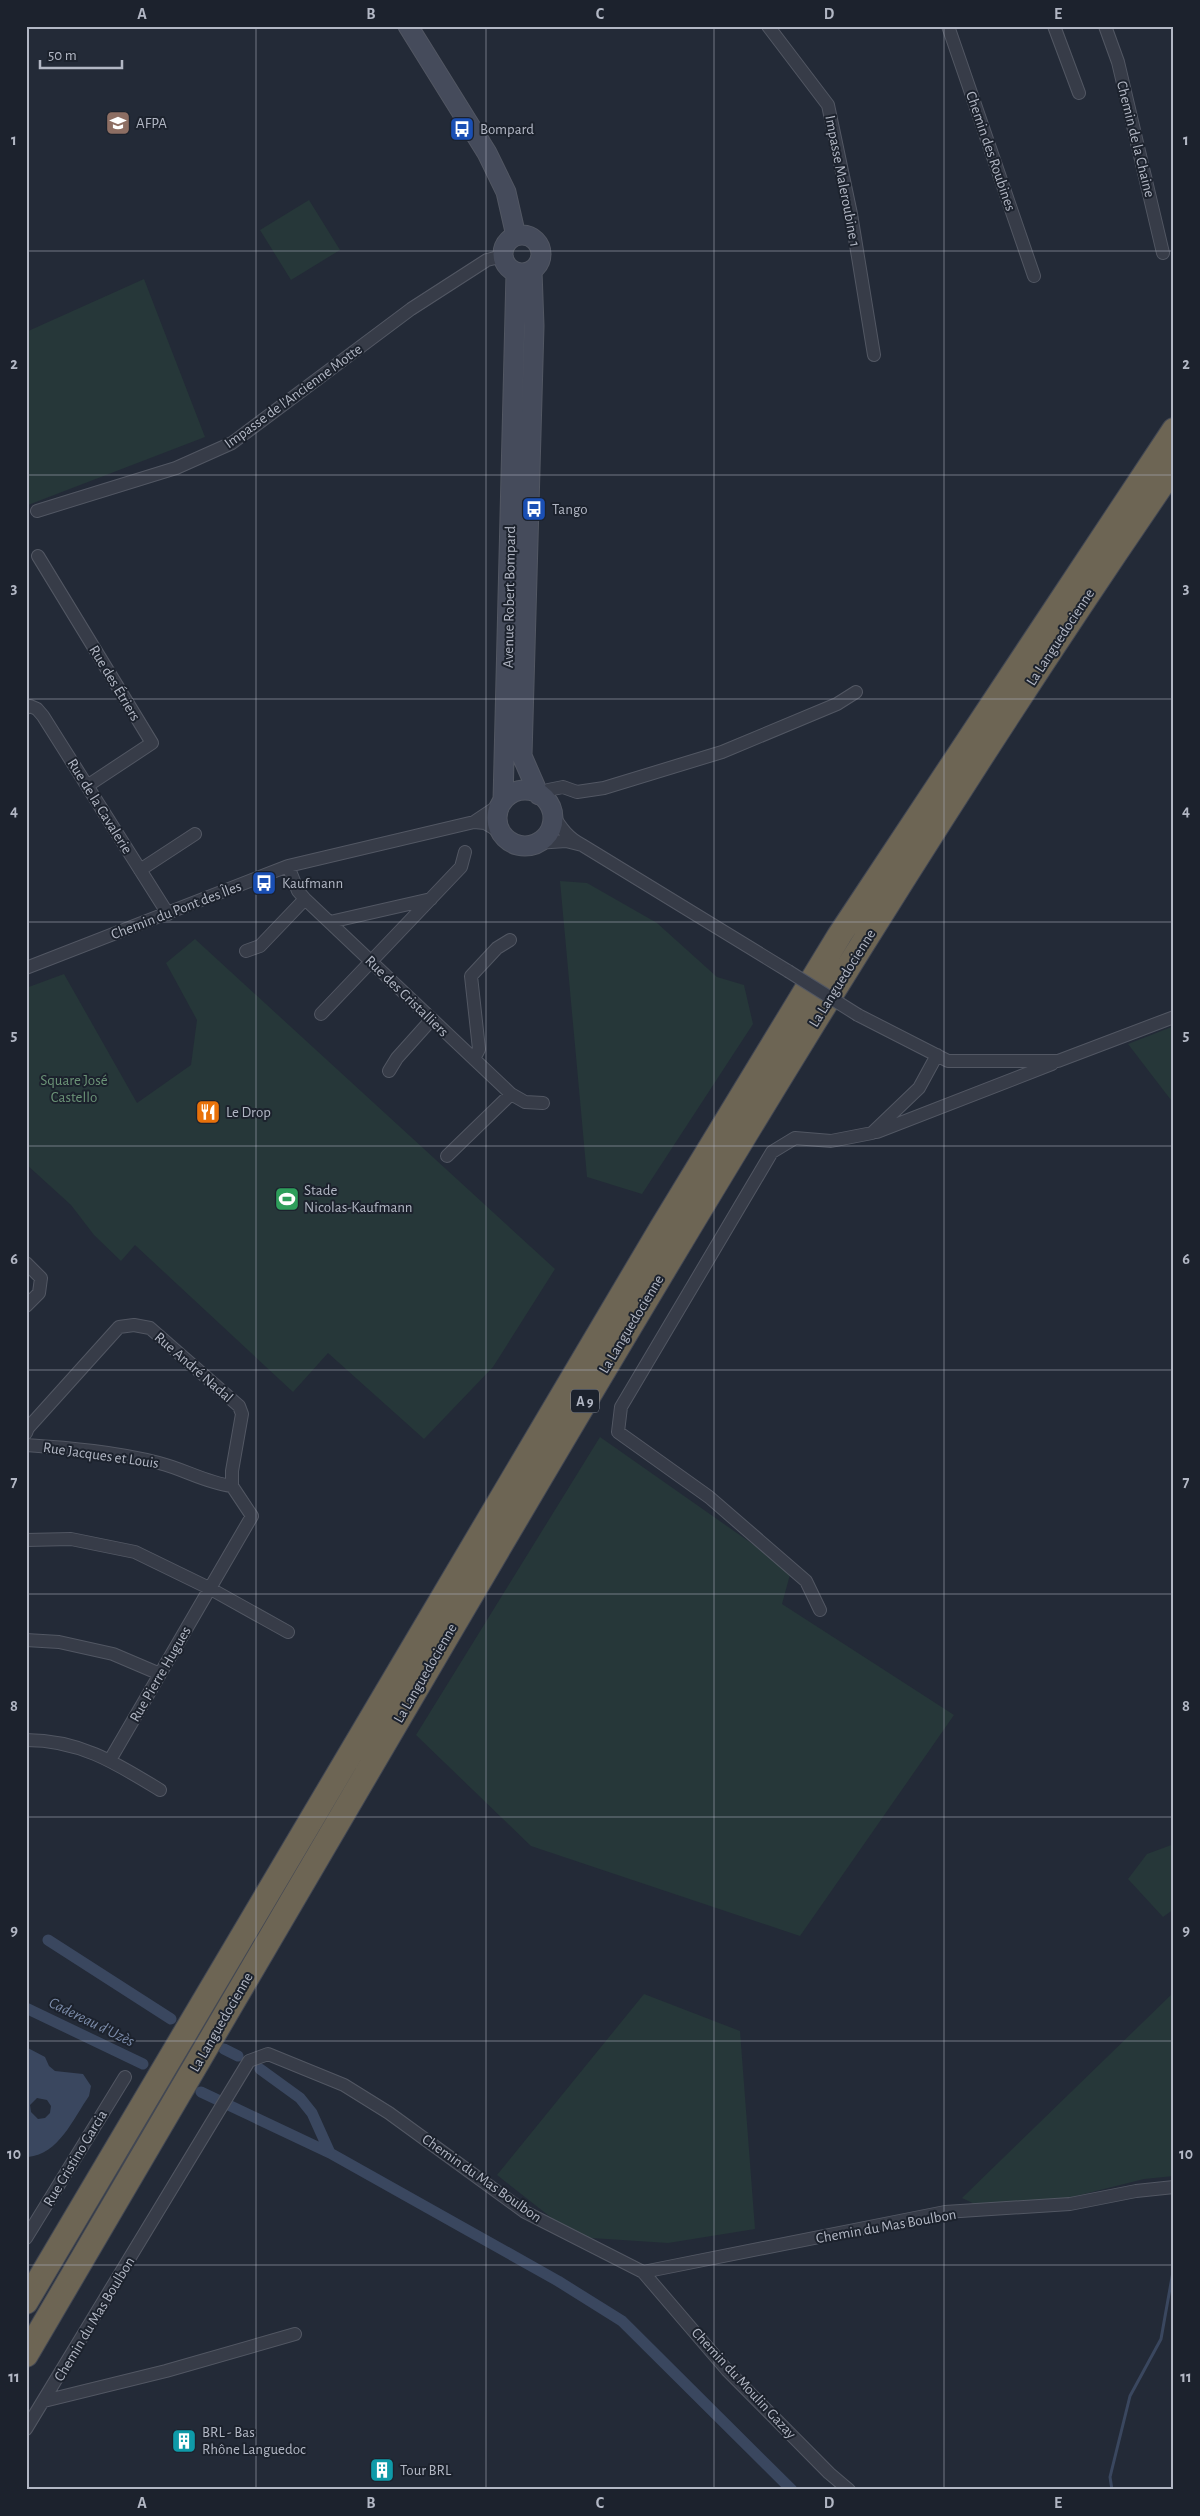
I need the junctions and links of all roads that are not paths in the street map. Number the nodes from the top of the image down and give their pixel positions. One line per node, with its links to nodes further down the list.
1 (408, 26): 7 (street)
2 (768, 26): 12 (street, Impasse Maleroubine 1)
3 (948, 26): 11 (street, Chemin des Roubines)
4 (1054, 26): 6 (street)
5 (1105, 26): 8 (street, Chemin de la Chaine)
6 (1079, 92)
7 (516, 236): 9 (street); 10 (street, Avenue Robert Bompard)
8 (1163, 253)
9 (503, 256): 10 (street); 15 (street, Impasse de l'Ancienne Motte)
10 (524, 272): 20 (street, Avenue Robert Bompard); 21 (street, Avenue Robert Bompard)
11 (1034, 276)
12 (874, 355)
13 (1174, 430): 68 (highway, La Languedocienne / A 9)
14 (1174, 466): 70 (highway, La Languedocienne / A 9)
15 (37, 511)
16 (38, 556): 19 (street, Rue des Étriers)
17 (856, 692): 20 (street)
18 (26, 708): 19 (street, Rue de la Cavalerie)
19 (87, 786): 30 (street, Rue de la Cavalerie)
20 (542, 796): 21 (street); 22 (street)
21 (502, 802): 23 (street, Chemin du Pont des Îles); 24 (street)
22 (553, 815): 26 (street); 27 (street)
23 (474, 822): 24 (street); 29 (street, Chemin du Pont des Îles)
24 (502, 833): 26 (street)
25 (195, 834): 30 (street)
26 (536, 843): 27 (street)
27 (582, 845): 42 (street, bridge)
28 (465, 852): 32 (street)
29 (288, 866): 31 (street, Rue des Cristalliers); 33 (street, Chemin du Pont des Îles)
30 (140, 870): 33 (street, Rue de la Cavalerie)
31 (305, 899): 34 (street, Rue des Cristalliers); 36 (street)
32 (431, 899): 34 (street); 37 (street)
33 (168, 914): 38 (street, Chemin du Pont des Îles)
34 (330, 922): 37 (street, Rue des Cristalliers)
35 (510, 940): 43 (street)
36 (246, 951)
37 (372, 962): 39 (street); 41 (street, Rue des Cristalliers)
38 (26, 968)
39 (321, 1014)
40 (1174, 1018): 44 (street)
41 (431, 1020): 43 (street, Rue des Cristalliers); 45 (street)
42 (937, 1055): 44 (street); 48 (street)
43 (474, 1059): 46 (street, Rue des Cristalliers)
44 (1058, 1061): 48 (street)
45 (389, 1072)
46 (511, 1094): 47 (street, Rue des Cristalliers); 49 (street)
47 (543, 1103)
48 (872, 1133): 57 (street)
49 (447, 1156)
50 (26, 1263): 51 (street)
51 (26, 1306)
52 (26, 1433): 54 (street, Rue André Nadal)
53 (26, 1445): 54 (street, Rue Jacques et Louis)
54 (232, 1486): 56 (street)
55 (26, 1540): 56 (street)
56 (209, 1588): 58 (street); 60 (street, Rue Pierre Hugues)
57 (820, 1610)
58 (288, 1632)
59 (26, 1640): 60 (street)
60 (160, 1674): 62 (street, Rue Pierre Hugues)
61 (26, 1740): 62 (street)
62 (110, 1760): 63 (street)
63 (160, 1790)
64 (125, 2077): 66 (street, Rue Cristino Garcia)
65 (1174, 2187): 67 (street, Chemin du Mas Boulbon)
66 (26, 2238)
67 (643, 2272): 71 (street, Chemin du Mas Boulbon); 73 (street, Chemin du Moulin Gazay)
68 (26, 2302)
69 (295, 2334): 71 (street, Chemin du Mas Boulbon)
70 (26, 2355)
71 (44, 2401): 72 (street, Chemin du Mas Boulbon)
72 (26, 2429)
73 (849, 2490)

